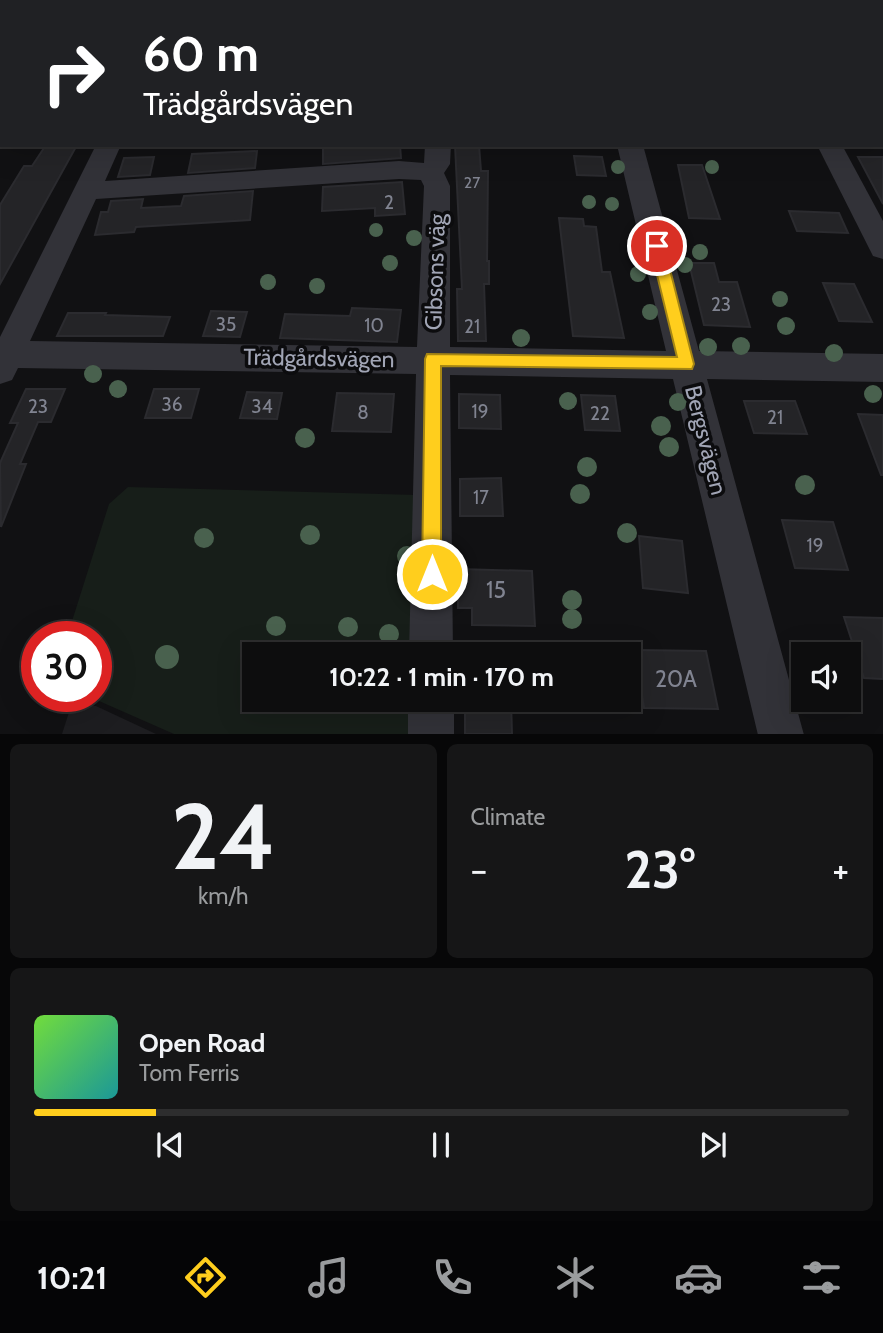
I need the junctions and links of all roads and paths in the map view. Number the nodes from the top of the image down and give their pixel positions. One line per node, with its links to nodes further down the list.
1 (108, 147): 5 (street)
2 (631, 147): 10 (street, Bergsvägen)
3 (830, 147): 6 (street)
4 (434, 159): 5 (street); 8 (street, Gibsons väg)
5 (85, 191): 9 (street)
6 (872, 204): 7 (street)
7 (883, 248)
8 (433, 359): 9 (street, Trädgårdsvägen); 10 (street, Trädgårdsvägen); 12 (street, Gibsons väg)
9 (4, 362)
10 (687, 364): 11 (street, Trädgårdsvägen); 15 (street, Bergsvägen)
11 (883, 368)
12 (431, 642)
13 (431, 712): 14 (street)
14 (431, 734)
15 (781, 734)

